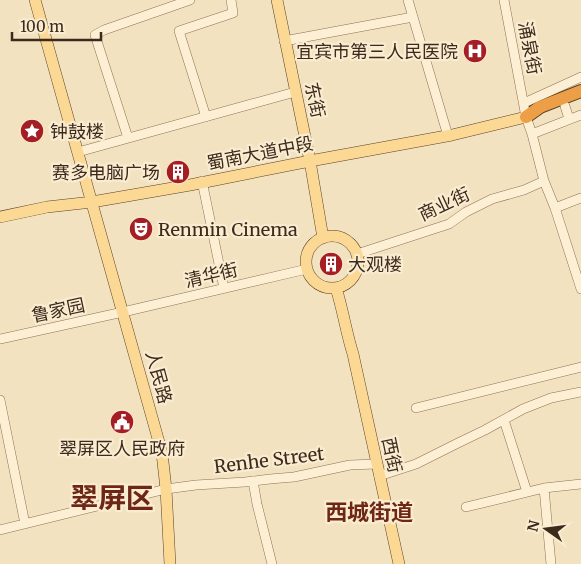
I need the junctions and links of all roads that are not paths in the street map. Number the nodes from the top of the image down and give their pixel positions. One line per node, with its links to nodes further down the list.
1 (35, 0): 21 (main road, 人民路)
2 (190, 0): 20 (street)
3 (231, 0): 15 (street)
4 (277, 0): 8 (main road, 东街)
5 (408, 0): 7 (street)
6 (504, 0): 12 (street, 涌泉街)
7 (414, 17): 8 (street); 19 (street)
8 (284, 41): 10 (main road, 东街)
9 (581, 77): 12 (street)
10 (295, 92): 15 (street); 22 (main road, 东街)
11 (581, 94): 13 (highway); 16 (highway)
12 (524, 102): 16 (street, 涌泉街)
13 (565, 106): 16 (highway); 17 (street)
14 (581, 115): 17 (street)
15 (206, 117): 20 (street)
16 (526, 117): 18 (street, 涌泉街); 19 (main road, 蜀南大道中段)
17 (569, 119): 18 (street)
18 (532, 134): 24 (street, 涌泉街)
19 (448, 136): 22 (main road, 蜀南大道中段)
20 (128, 138): 21 (street)
21 (78, 152): 26 (main road, 人民路)
22 (310, 161): 23 (main road, 蜀南大道中段); 29 (main road, 东街)
23 (202, 181): 26 (main road, 蜀南大道中段); 33 (street)
24 (544, 181): 27 (street, 涌泉街); 30 (street, 商业街)
25 (581, 198): 27 (street)
26 (92, 202): 28 (main road, 蜀南大道中段); 35 (main road, 人民路)
27 (555, 208): 34 (street, 涌泉街)
28 (0, 217)
29 (323, 238): 30 (main road); 31 (main road)
30 (357, 254): 32 (main road)
31 (307, 269): 32 (main road); 33 (street, 清华街)
32 (340, 287): 42 (main road, 西街)
33 (224, 288): 35 (street, 清华街)
34 (581, 289)
35 (123, 312): 36 (street, 鲁家园); 47 (main road, 人民路)
36 (0, 339)
37 (581, 368): 40 (street)
38 (581, 392): 41 (street)
39 (0, 400): 50 (street)
40 (416, 408)
41 (504, 420): 43 (street); 48 (street)
42 (376, 464): 43 (main road, 西街); 44 (street, Renhe Street)
43 (379, 476): 54 (main road, 西街)
44 (253, 481): 47 (street, Renhe Street); 53 (street)
45 (581, 484): 46 (street)
46 (544, 488): 48 (street); 55 (street)
47 (166, 489): 50 (street, Renhe Street); 52 (main road, 人民路)
48 (527, 492): 49 (street)
49 (466, 507)
50 (25, 524): 51 (street, Renhe Street)
51 (0, 530)
52 (170, 564)
53 (272, 564)
54 (399, 564)
55 (551, 564)

